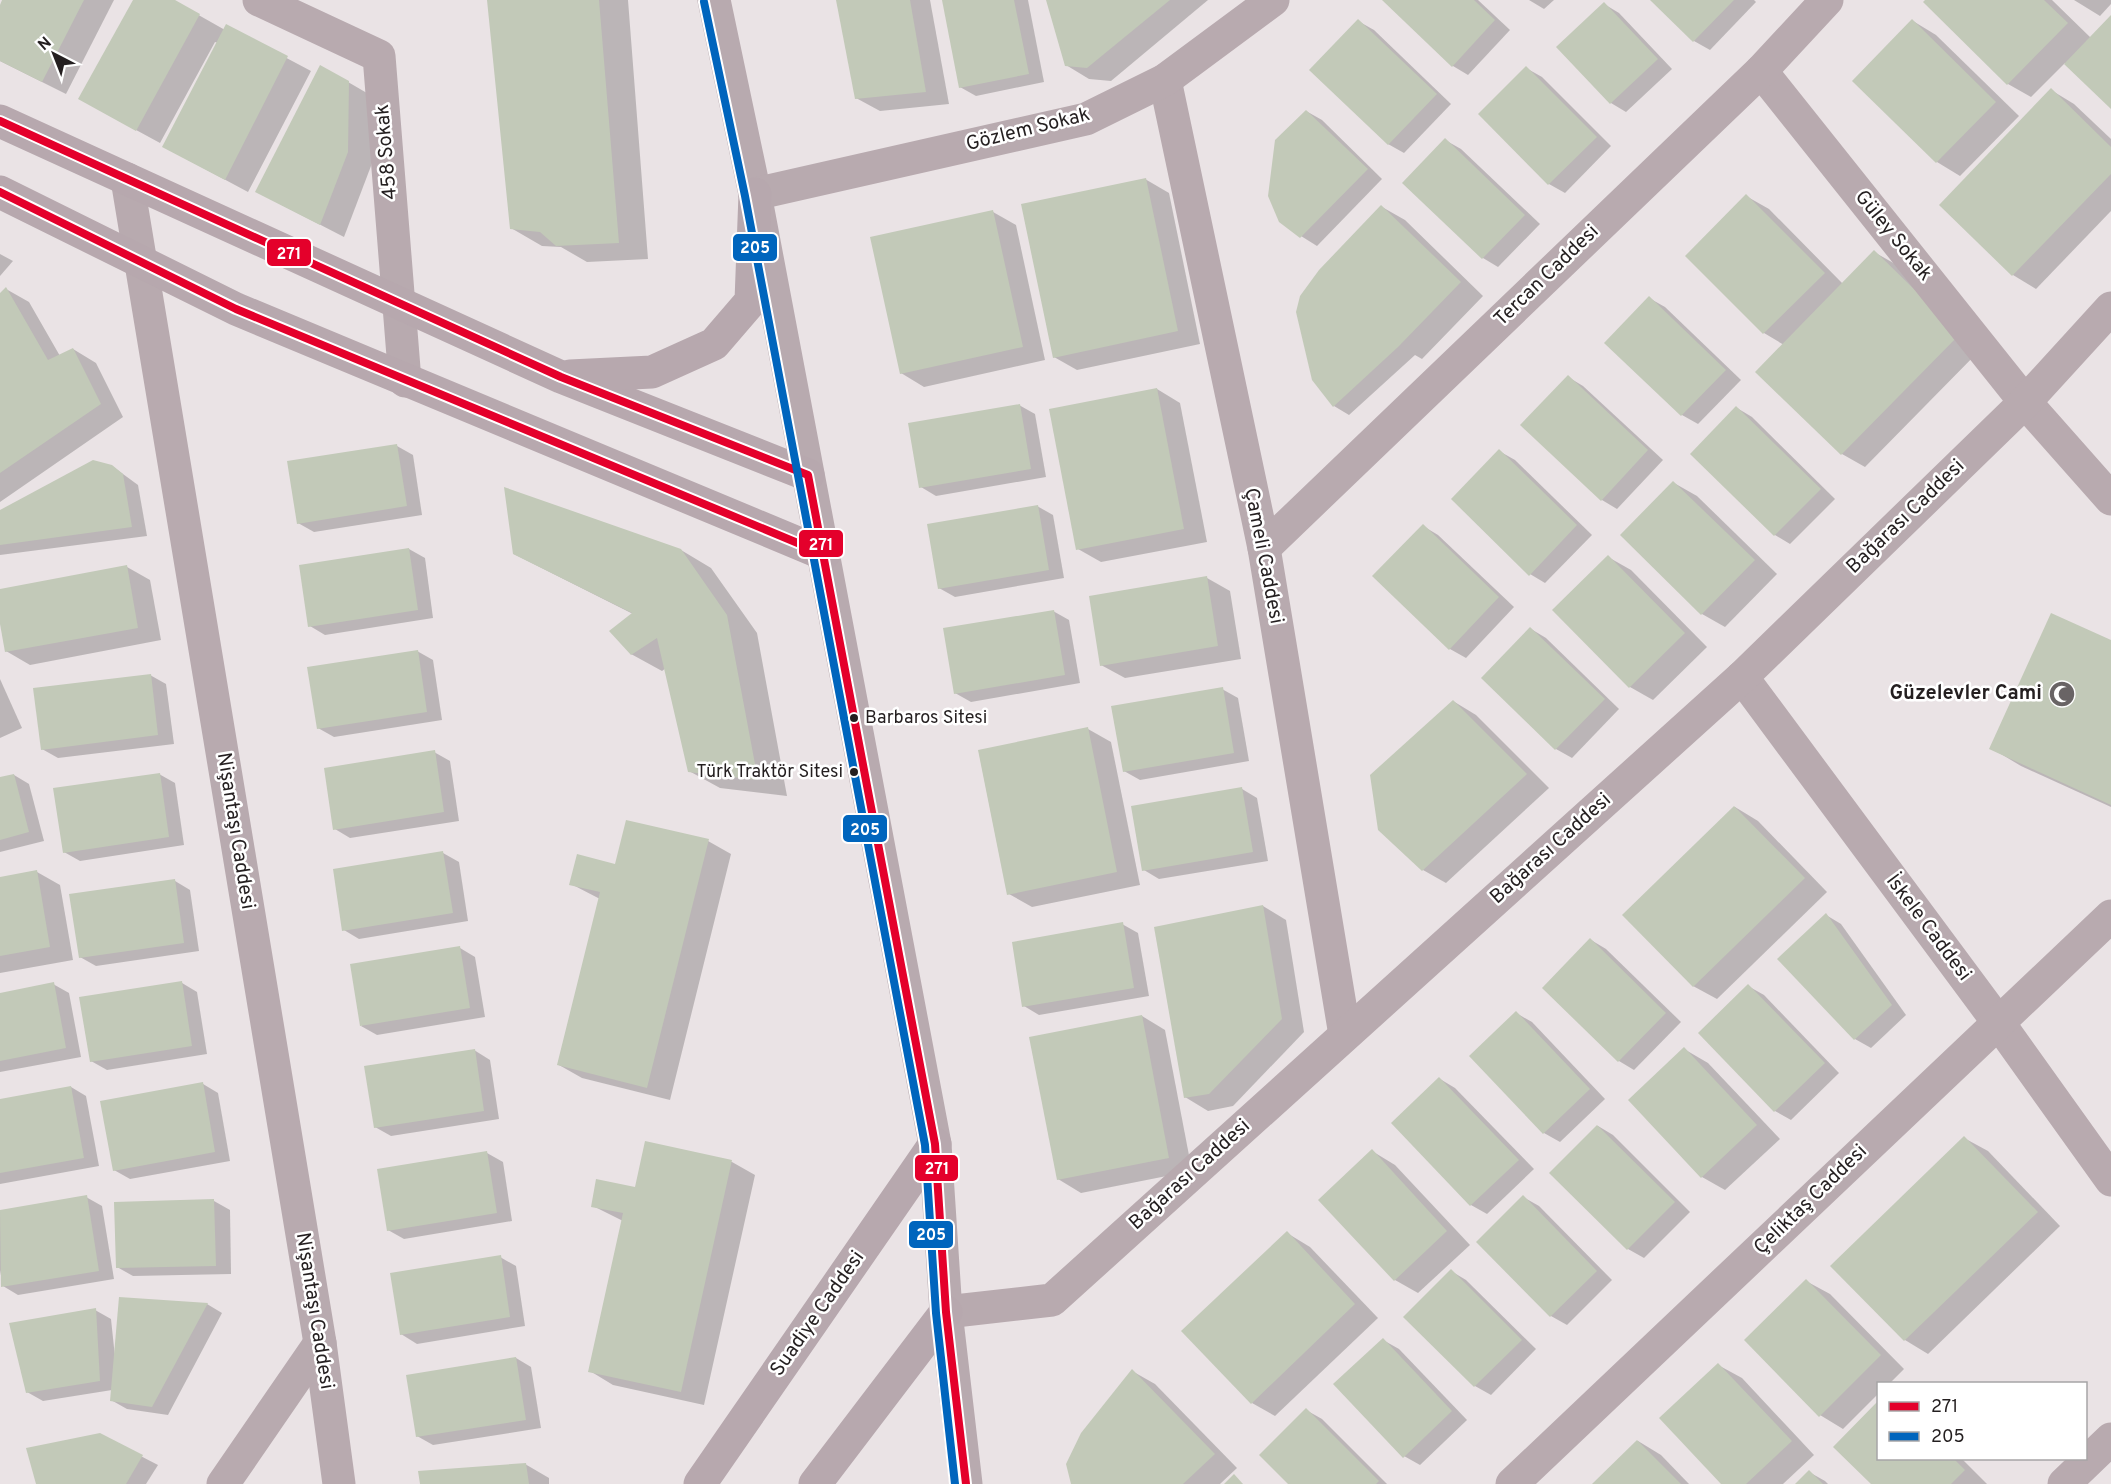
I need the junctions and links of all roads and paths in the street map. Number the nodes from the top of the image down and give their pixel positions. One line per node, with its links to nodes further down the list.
1 (259, 0): 12 (street, 458 Sokak)
2 (714, 0): 10 (street)
3 (1273, 0): 6 (street, Gözlem Sokak)
4 (1827, 0): 5 (street, Tercan Caddesi)
5 (1761, 71): 16 (street, Güley Sokak); 19 (street, Tercan Caddesi)
6 (1165, 80): 10 (street, Gözlem Sokak); 19 (street, Çameli Caddesi)
7 (0, 121): 8 (main road)
8 (127, 179): 11 (street, Nişantaşı Caddesi); 12 (main road)
9 (0, 192): 11 (main road)
10 (755, 194): 14 (main road); 17 (street)
11 (141, 262): 15 (main road); 28 (street, Nişantaşı Caddesi)
12 (400, 303): 14 (main road); 15 (street, 458 Sokak)
13 (2111, 308): 16 (street, Bağarası Caddesi)
14 (561, 377): 17 (main road)
15 (405, 381): 20 (main road)
16 (2025, 402): 18 (street, Güley Sokak); 21 (street, Bağarası Caddesi)
17 (808, 475): 20 (street)
18 (2111, 499)
19 (1264, 548): 24 (street, Çameli Caddesi)
20 (824, 554): 25 (street)
21 (1742, 677): 23 (street, İskele Caddesi); 24 (street, Bağarası Caddesi)
22 (2111, 916): 23 (street, Çeliktaş Caddesi)
23 (1998, 1022): 26 (street, İskele Caddesi); 35 (street, Çeliktaş Caddesi)
24 (1345, 1035): 27 (street, Bağarası Caddesi)
25 (935, 1144): 27 (street); 32 (main road, Suadiye Caddesi)
26 (2111, 1180)
27 (946, 1312): 33 (main road); 34 (street)
28 (320, 1343): 30 (street); 31 (street, Nişantaşı Caddesi)
29 (2111, 1439): 36 (street)
30 (224, 1484)
31 (339, 1484)
32 (700, 1484)
33 (815, 1484)
34 (966, 1484)
35 (1512, 1484)
36 (2064, 1484)

